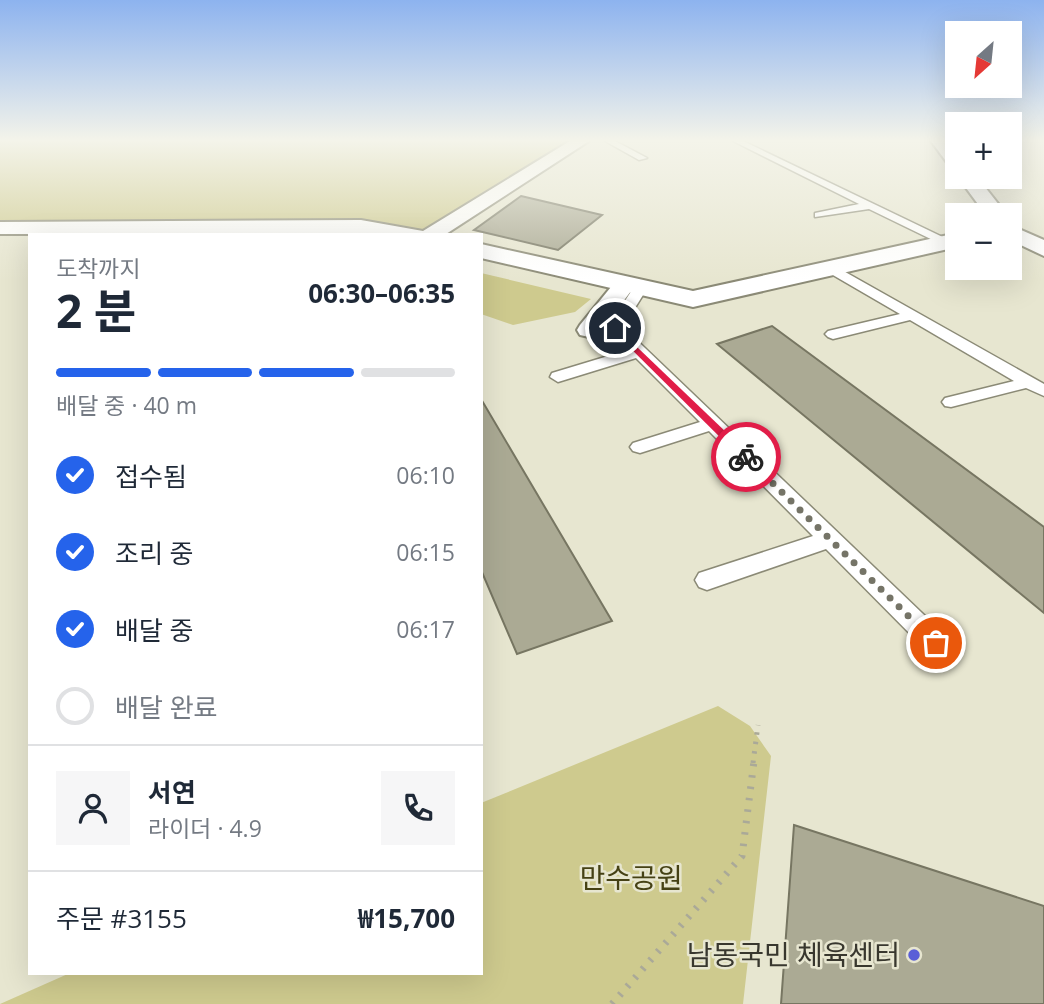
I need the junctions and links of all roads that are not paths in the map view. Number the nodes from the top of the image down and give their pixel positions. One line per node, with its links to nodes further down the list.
1 (506, 188): 10 (street)
2 (834, 188): 5 (lane)
3 (976, 189): 4 (street)
4 (988, 203)
5 (870, 205): 6 (lane); 11 (lane)
6 (819, 215)
7 (0, 228): 8 (street)
8 (249, 230): 9 (street)
9 (408, 233)
10 (434, 233)
11 (945, 238)
12 (1022, 239): 14 (street)
13 (945, 243): 16 (street)
14 (1044, 249)
15 (483, 251): 17 (street)
16 (831, 268): 17 (street); 18 (lane)
17 (632, 287): 19 (street); 21 (lane)
18 (913, 315): 20 (lane); 23 (lane)
19 (589, 330)
20 (833, 334)
21 (639, 352): 22 (lane); 26 (lane)
22 (558, 377)
23 (1028, 382): 24 (lane); 25 (lane)
24 (1044, 391)
25 (951, 402)
26 (713, 424): 27 (lane); 28 (lane)
27 (640, 447)
28 (830, 539): 29 (lane); 30 (lane)
29 (707, 580)
30 (936, 643)

